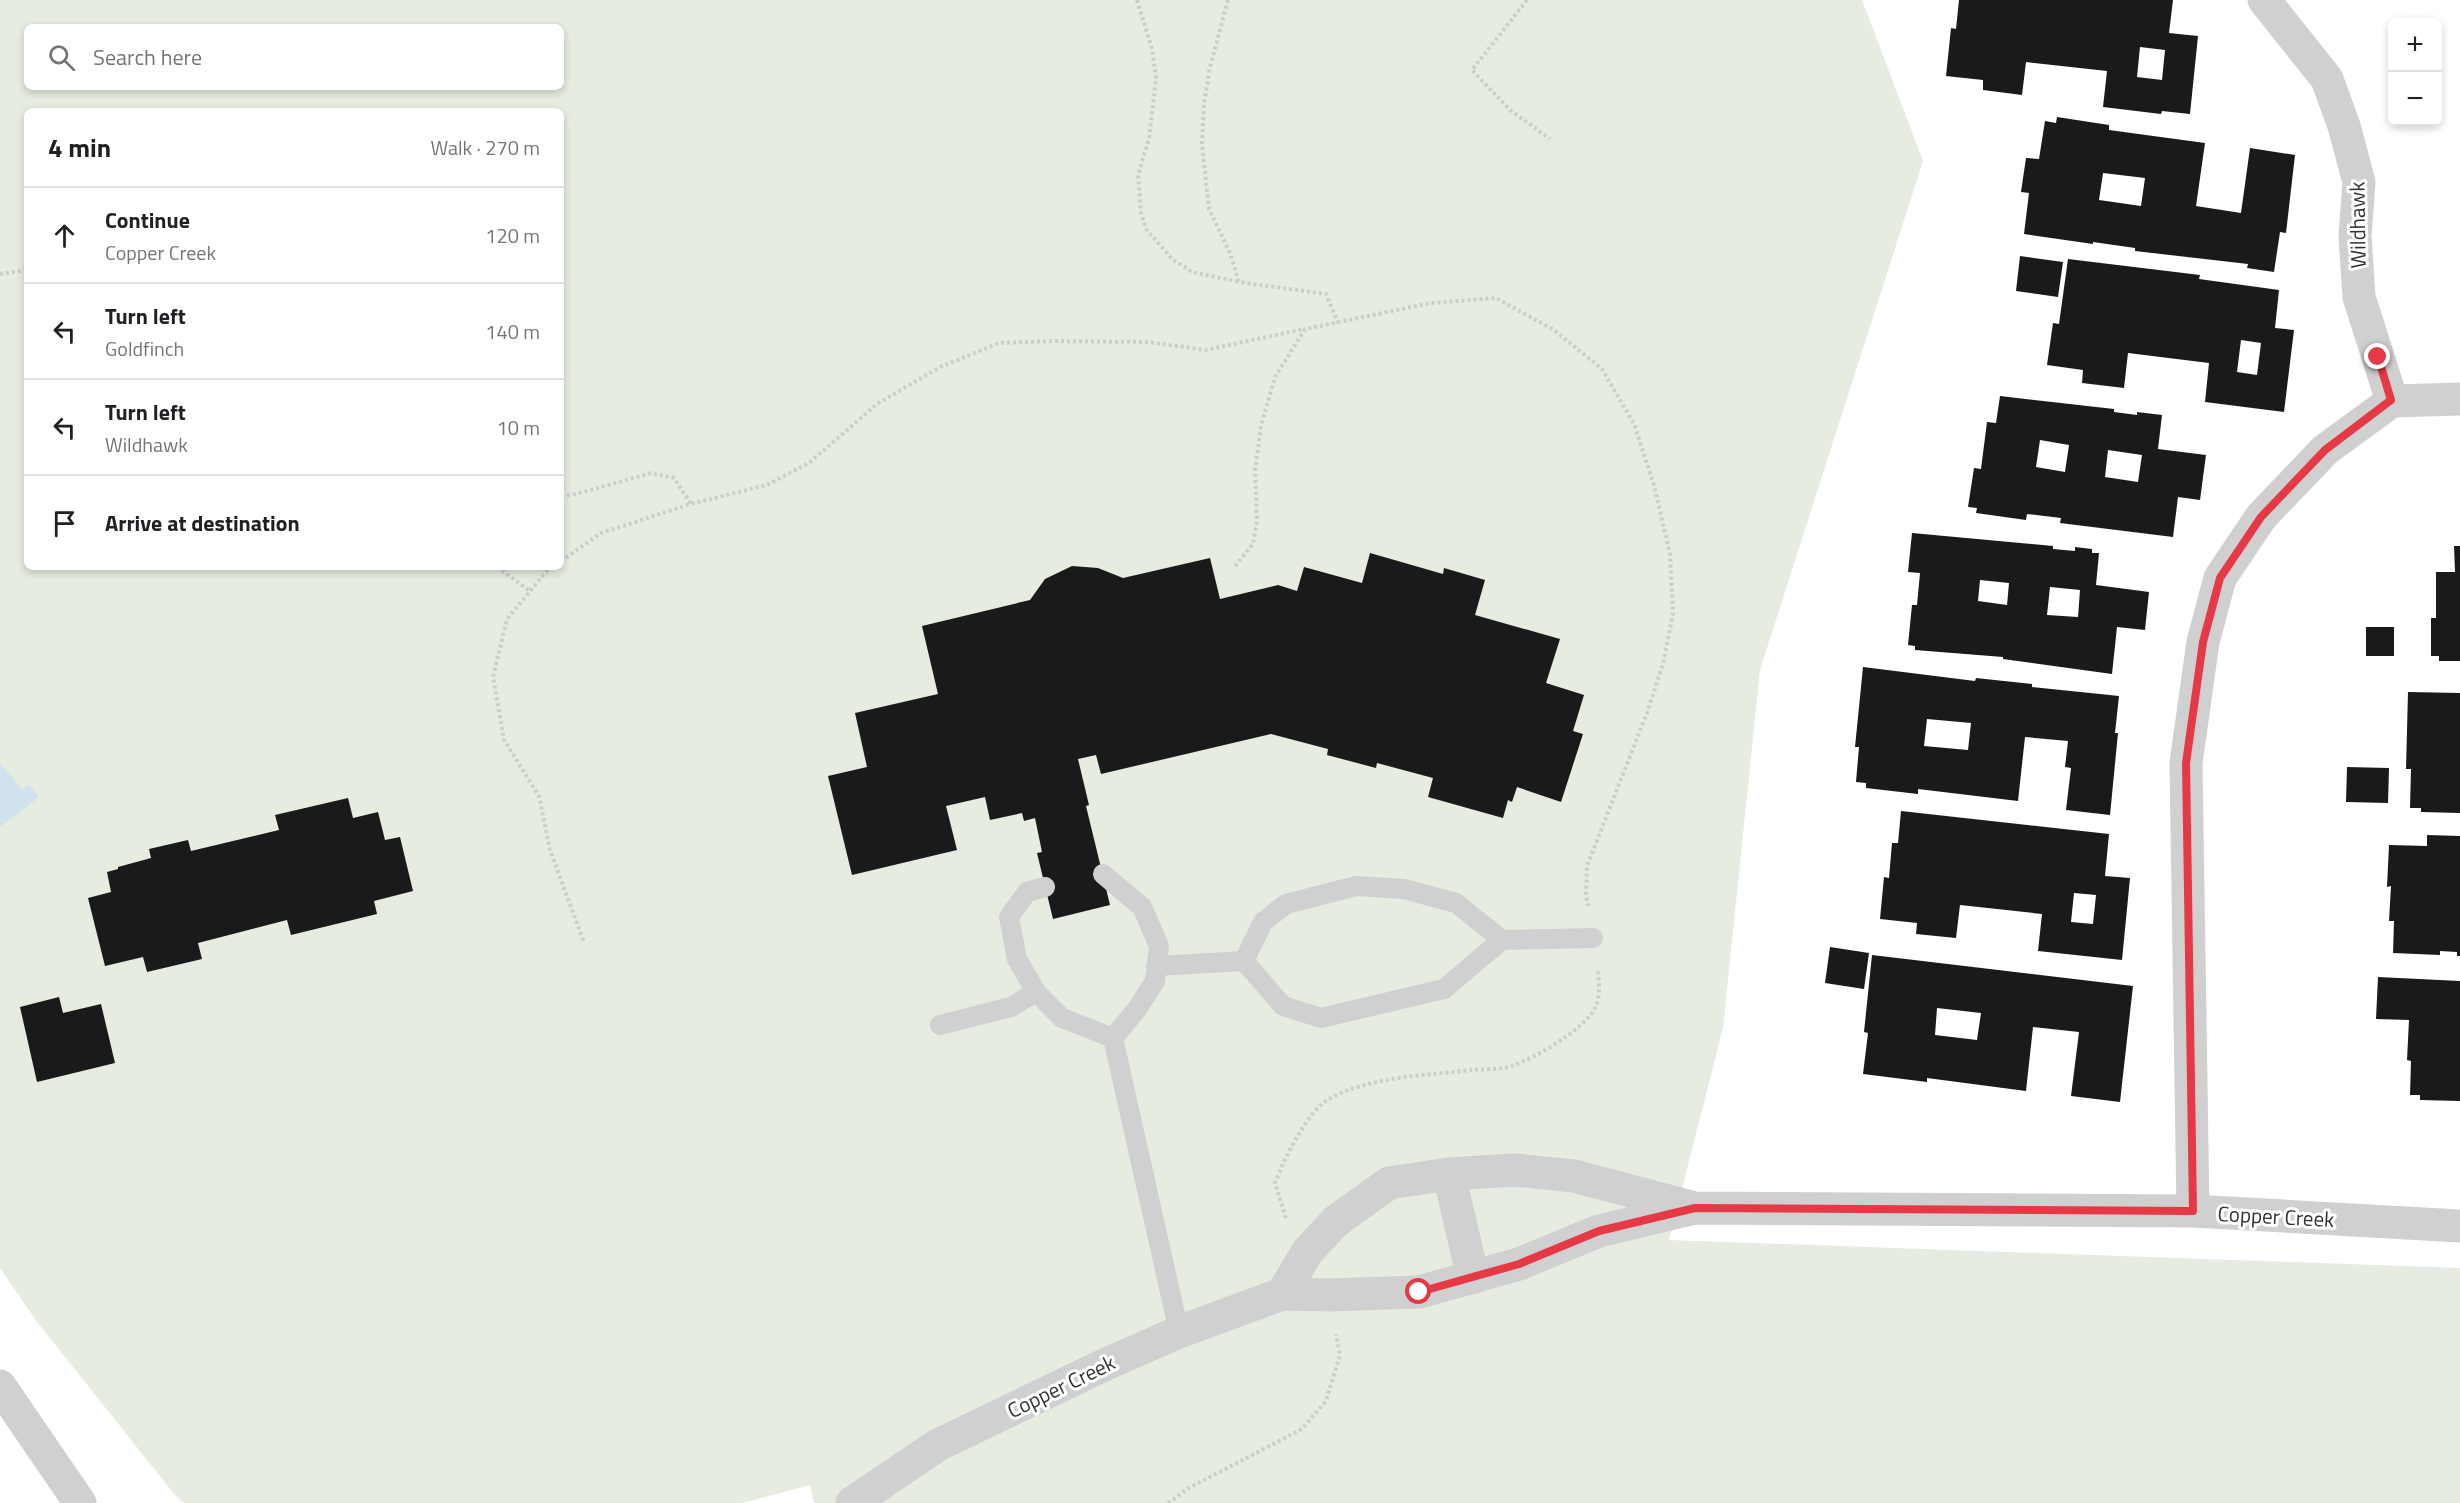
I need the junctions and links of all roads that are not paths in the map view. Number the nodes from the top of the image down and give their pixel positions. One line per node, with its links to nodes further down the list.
1 (2264, 0): 3 (street, Wildhawk)
2 (2460, 399): 3 (street)
3 (2391, 400): 15 (street)
4 (1103, 874): 9 (lane)
5 (1045, 887): 10 (lane)
6 (1593, 938): 7 (lane)
7 (1502, 940): 8 (lane); 8 (lane)
8 (1244, 961): 9 (lane)
9 (1156, 966): 12 (lane)
10 (1036, 992): 11 (lane); 12 (lane)
11 (940, 1025)
12 (1113, 1038): 19 (lane)
13 (1449, 1174): 14 (street, Copper Creek); 17 (street); 18 (street, Copper Creek)
14 (1695, 1208): 15 (street, Copper Creek); 17 (street, Copper Creek)
15 (2193, 1211): 16 (street, Copper Creek)
16 (2460, 1226)
17 (1473, 1278): 18 (street, Copper Creek)
18 (1282, 1294): 19 (street, Copper Creek)
19 (1179, 1332): 22 (street, Copper Creek)
20 (0, 1386): 21 (street)
21 (80, 1503)
22 (852, 1503)

